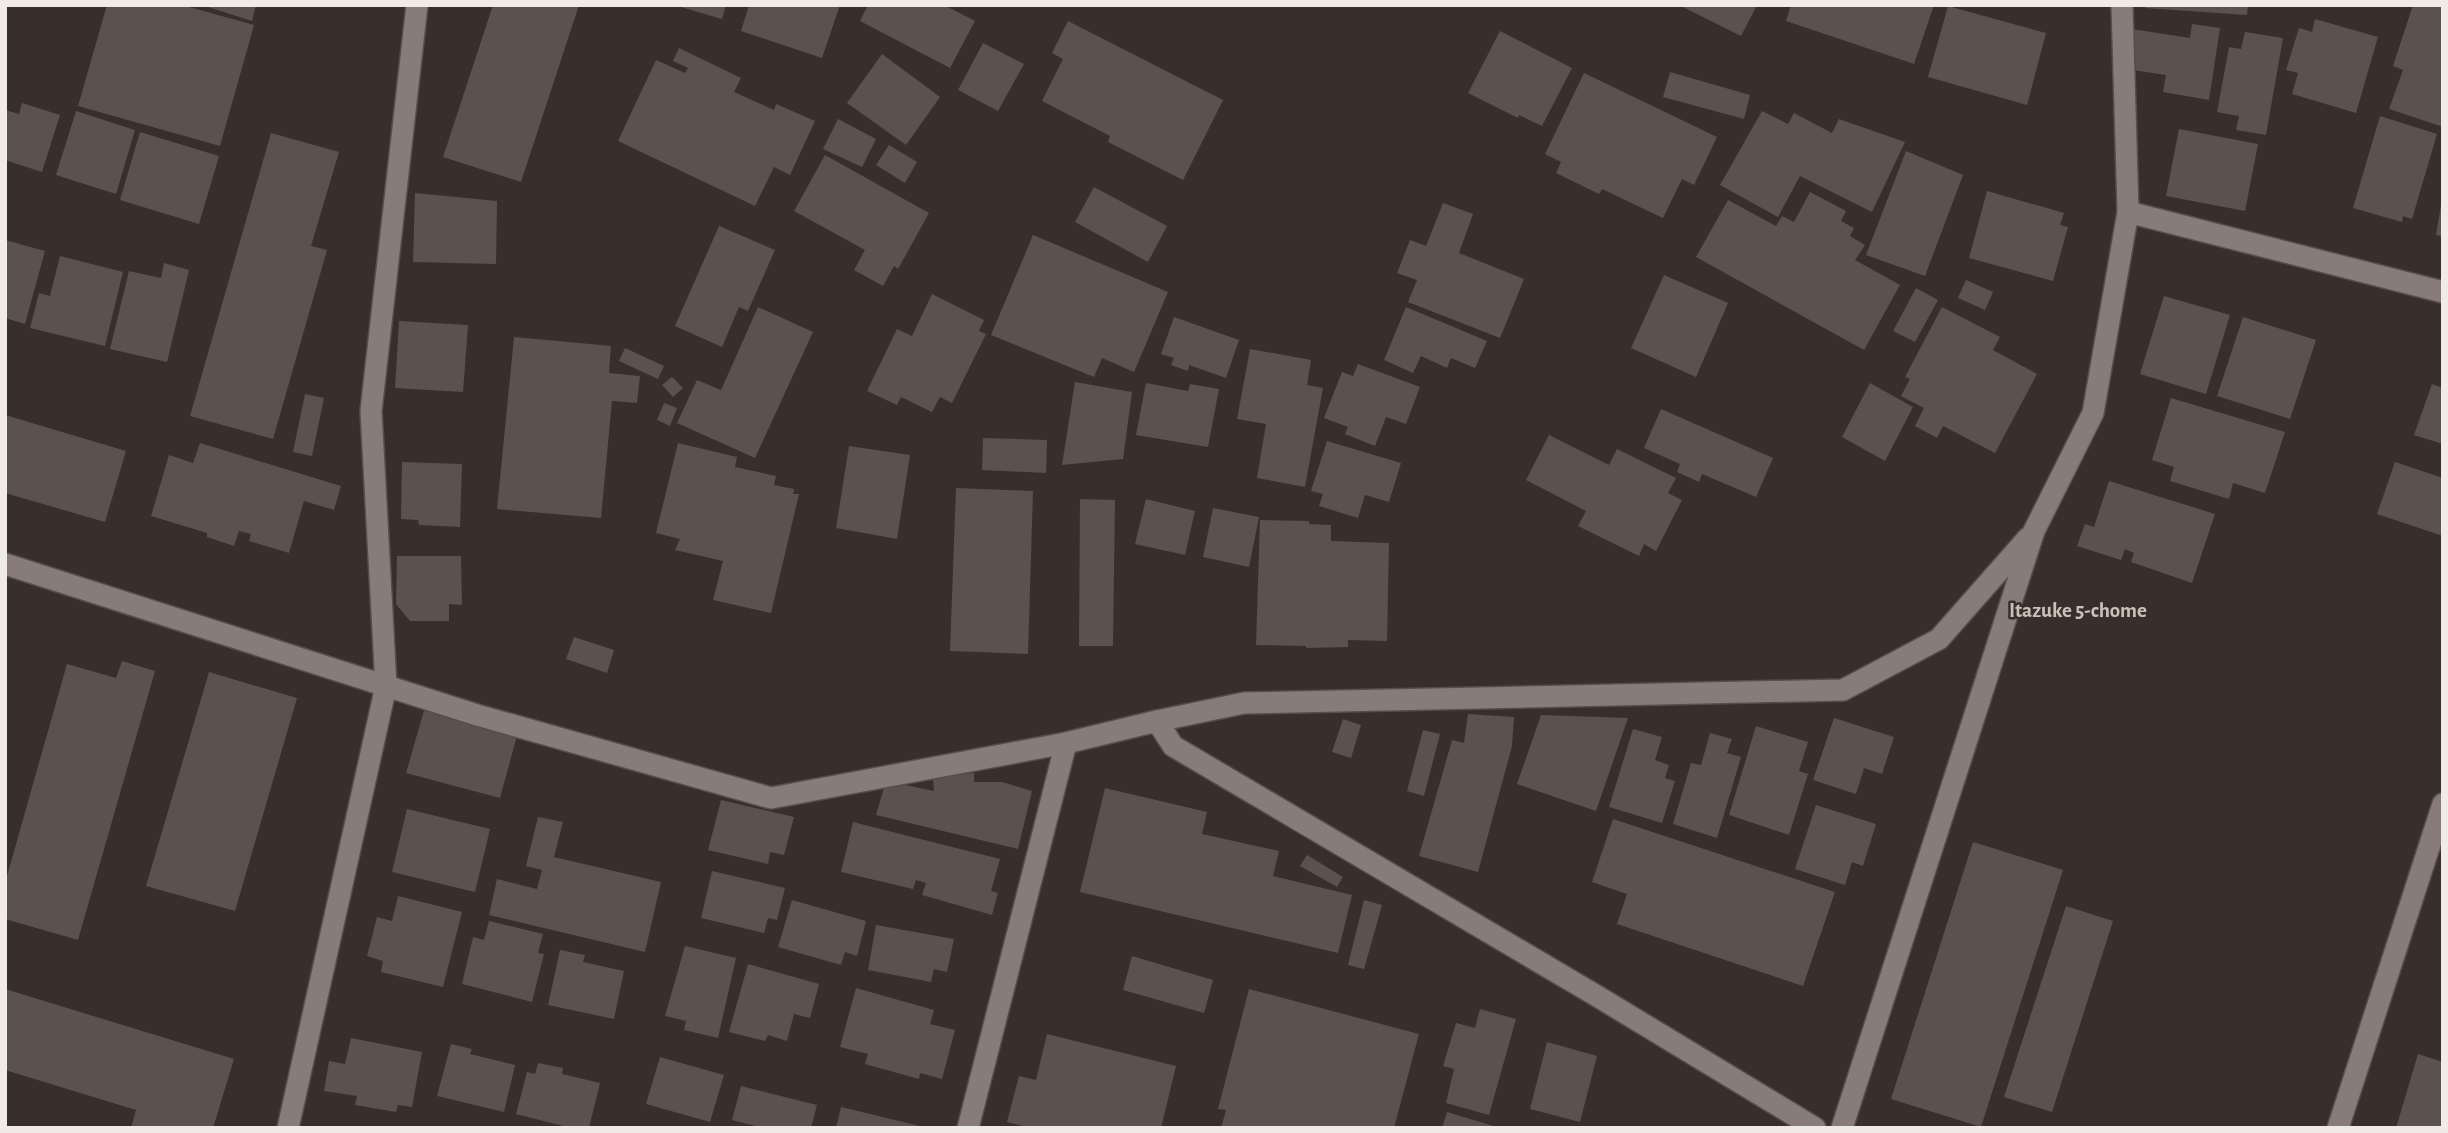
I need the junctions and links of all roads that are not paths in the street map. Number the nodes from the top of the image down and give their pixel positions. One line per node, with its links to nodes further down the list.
1 (417, 5): 7 (street)
2 (2122, 5): 3 (street)
3 (2129, 212): 4 (street); 5 (street)
4 (2443, 292)
5 (2034, 531): 8 (street); 14 (street)
6 (5, 564): 7 (street)
7 (386, 686): 9 (street); 11 (street)
8 (1157, 721): 9 (street); 13 (street)
9 (1066, 743): 12 (street)
10 (2443, 804): 15 (street)
11 (288, 1128)
12 (968, 1128)
13 (1815, 1128)
14 (1842, 1128)
15 (2338, 1128)

